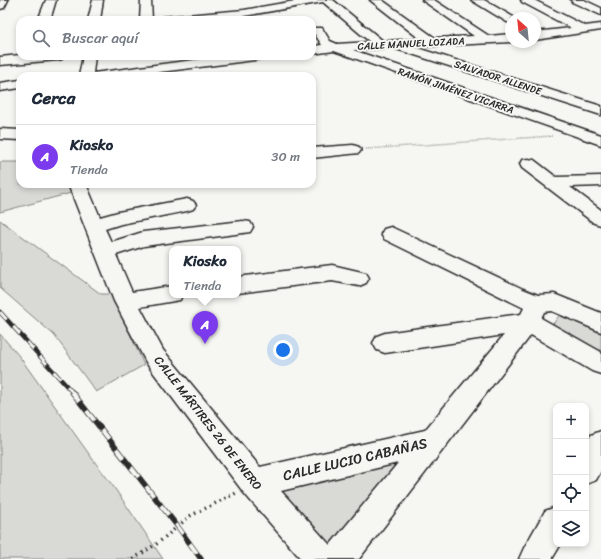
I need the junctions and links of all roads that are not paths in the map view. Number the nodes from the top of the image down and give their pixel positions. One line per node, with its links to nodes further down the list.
1 (3, 0): 13 (street)
2 (51, 0): 17 (street)
3 (98, 0): 18 (street)
4 (146, 0): 19 (street)
5 (319, 0): 12 (street)
6 (327, 0): 32 (street)
7 (375, 0): 30 (street)
8 (427, 0): 29 (street)
9 (476, 0): 22 (street)
10 (526, 0): 26 (street)
11 (576, 0): 15 (street)
12 (282, 3): 14 (street)
13 (0, 6)
14 (267, 9): 20 (street); 21 (street)
15 (601, 12)
16 (196, 15): 20 (street)
17 (45, 16)
18 (95, 16)
19 (146, 16)
20 (245, 16)
21 (283, 16)
22 (505, 17)
23 (601, 27): 26 (street)
24 (316, 29): 33 (street)
25 (316, 30): 34 (street, RAMÓN JIMÉNEZ VICARRA)
26 (585, 30): 27 (street)
27 (541, 35)
28 (505, 38): 29 (street, CALLE MANUEL LOZADA)
29 (486, 39): 30 (street, CALLE MANUEL LOZADA)
30 (432, 42): 31 (street, CALLE MANUEL LOZADA)
31 (394, 44): 32 (street, CALLE MANUEL LOZADA); 46 (street, SALVADOR ALLENDE)
32 (381, 45): 33 (street, CALLE MANUEL LOZADA)
33 (353, 46): 34 (street, CALLE MANUEL LOZADA)
34 (336, 48): 35 (street, CALLE MANUEL LOZADA); 49 (street, RAMÓN JIMÉNEZ VICARRA)
35 (316, 50)
36 (16, 59): 40 (street)
37 (88, 60): 42 (street)
38 (146, 60): 41 (street)
39 (197, 60): 41 (street)
40 (0, 61)
41 (146, 70): 43 (street)
42 (87, 72)
43 (130, 72)
44 (16, 85): 45 (street)
45 (0, 87)
46 (601, 111)
47 (0, 134): 48 (street)
48 (16, 135)
49 (601, 140)
50 (353, 150): 51 (street)
51 (316, 153)
52 (528, 164): 54 (street)
53 (601, 181): 54 (street)
54 (550, 182): 57 (street)
55 (79, 188): 58 (street, CALLE MÁRTIRES 26 DE ENERO)
56 (187, 205): 58 (street)
57 (601, 219)
58 (94, 226): 61 (street, CALLE MÁRTIRES 26 DE ENERO)
59 (243, 227): 61 (street)
60 (391, 234): 66 (street)
61 (105, 250): 65 (street, CALLE MÁRTIRES 26 DE ENERO)
62 (359, 278): 63 (street)
63 (241, 285)
64 (169, 294): 65 (street)
65 (125, 301): 73 (street, CALLE MÁRTIRES 26 DE ENERO)
66 (532, 313): 67 (street); 68 (street); 69 (street); 70 (street, CALLE LUCIO CABAÑAS)
67 (601, 323)
68 (385, 343)
69 (601, 364)
70 (434, 441): 73 (street, CALLE LUCIO CABAÑAS); 76 (street, CALLE LUCIO CABAÑAS)
71 (601, 444): 72 (street)
72 (589, 465)
73 (254, 483): 75 (street, CALLE MÁRTIRES 26 DE ENERO)
74 (553, 527): 77 (street)
75 (322, 559)
76 (339, 559)
77 (535, 559)

